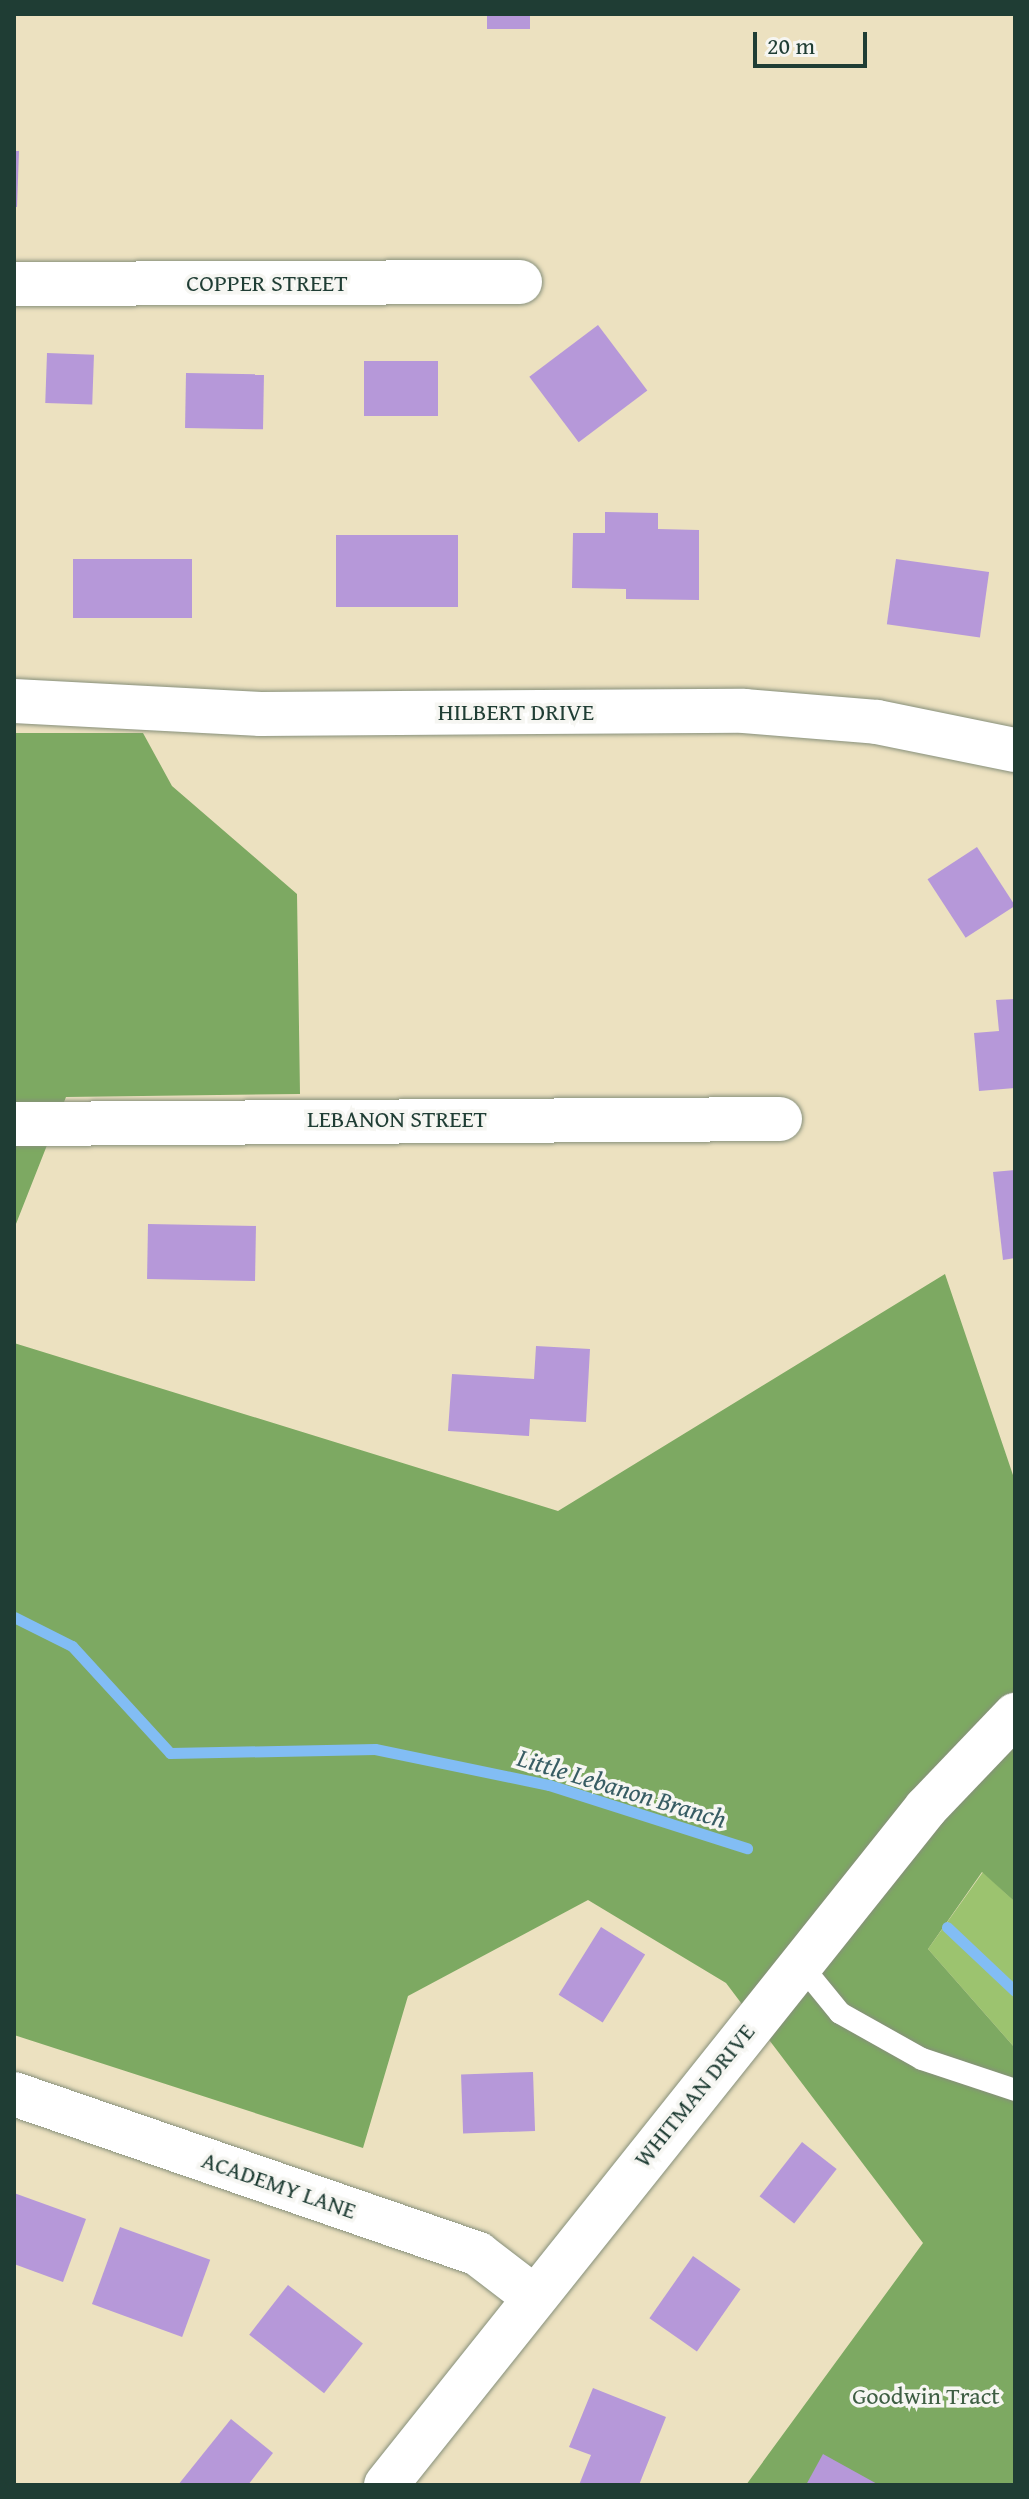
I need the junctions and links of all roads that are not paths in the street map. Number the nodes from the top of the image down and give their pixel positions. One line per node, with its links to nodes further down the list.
1 (520, 282): 2 (street, COPPER STREET)
2 (14, 284)
3 (14, 701): 4 (street, HILBERT DRIVE)
4 (1015, 750)
5 (780, 1119): 6 (street, LEBANON STREET)
6 (14, 1124)
7 (1015, 1715): 8 (street, WHITMAN DRIVE)
8 (800, 1964): 9 (lane); 11 (street, WHITMAN DRIVE)
9 (1015, 2090)
10 (14, 2094): 11 (street, ACADEMY LANE)
11 (533, 2296): 12 (street, WHITMAN DRIVE)
12 (396, 2482)

